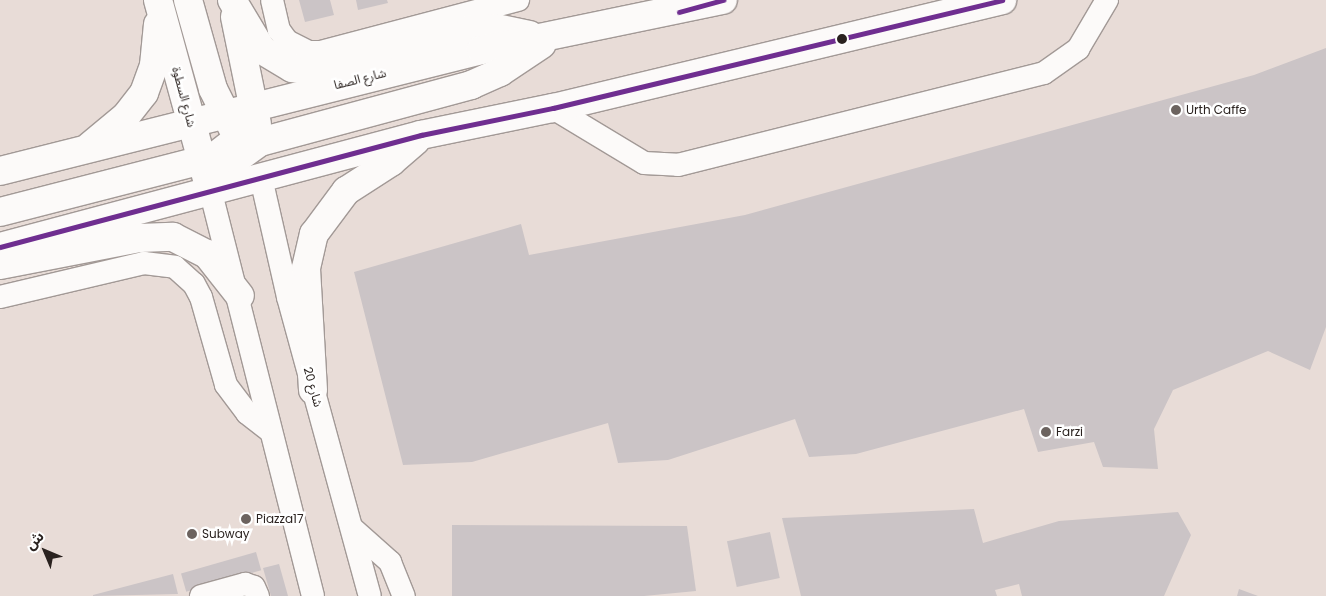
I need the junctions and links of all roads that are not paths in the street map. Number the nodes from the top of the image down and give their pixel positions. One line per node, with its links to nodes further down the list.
1 (157, 0): 16 (main road, شارع السطوة); 21 (main road)
2 (188, 0): 12 (main road)
3 (232, 0): 10 (main road); 11 (main road)
4 (272, 0): 5 (street)
5 (518, 0)
6 (723, 0): 9 (main road, شارع الصفا)
7 (1002, 0): 14 (main road)
8 (1107, 0): 14 (street)
9 (684, 6): 10 (main road, شارع الصفا)
10 (550, 39): 13 (main road, شارع الصفا); 18 (main road)
11 (245, 70): 12 (main road); 13 (main road)
12 (209, 76): 15 (main road)
13 (252, 106): 15 (main road, شارع الصفا); 20 (main road)
14 (553, 108): 19 (main road)
15 (224, 114): 16 (main road, شارع الصفا); 20 (main road)
16 (191, 124): 17 (main road, شارع الصفا); 22 (main road, شارع السطوة)
17 (159, 132): 21 (main road, شارع الصفا); 24 (main road)
18 (293, 134): 20 (main road); 23 (main road)
19 (421, 135): 23 (main road); 33 (main road)
20 (248, 144): 22 (main road); 26 (main road); 27 (main road)
21 (85, 150): 25 (main road, شارع الصفا)
22 (202, 161): 24 (main road); 27 (main road, شارع السطوة)
23 (301, 168): 26 (main road)
24 (168, 169): 28 (main road)
25 (0, 171)
26 (261, 178): 27 (main road); 33 (street, شارع 20)
27 (211, 193): 29 (main road); 31 (street)
28 (0, 212)
29 (0, 246)
30 (0, 265): 31 (main road)
31 (240, 296): 34 (street)
32 (0, 297): 34 (street)
33 (313, 390): 35 (street, شارع 20)
34 (270, 430): 38 (street)
35 (353, 529): 39 (street, شارع 20); 40 (street)
36 (201, 596): 37 (street)
37 (258, 596)
38 (313, 596)
39 (370, 596)
40 (404, 596)

